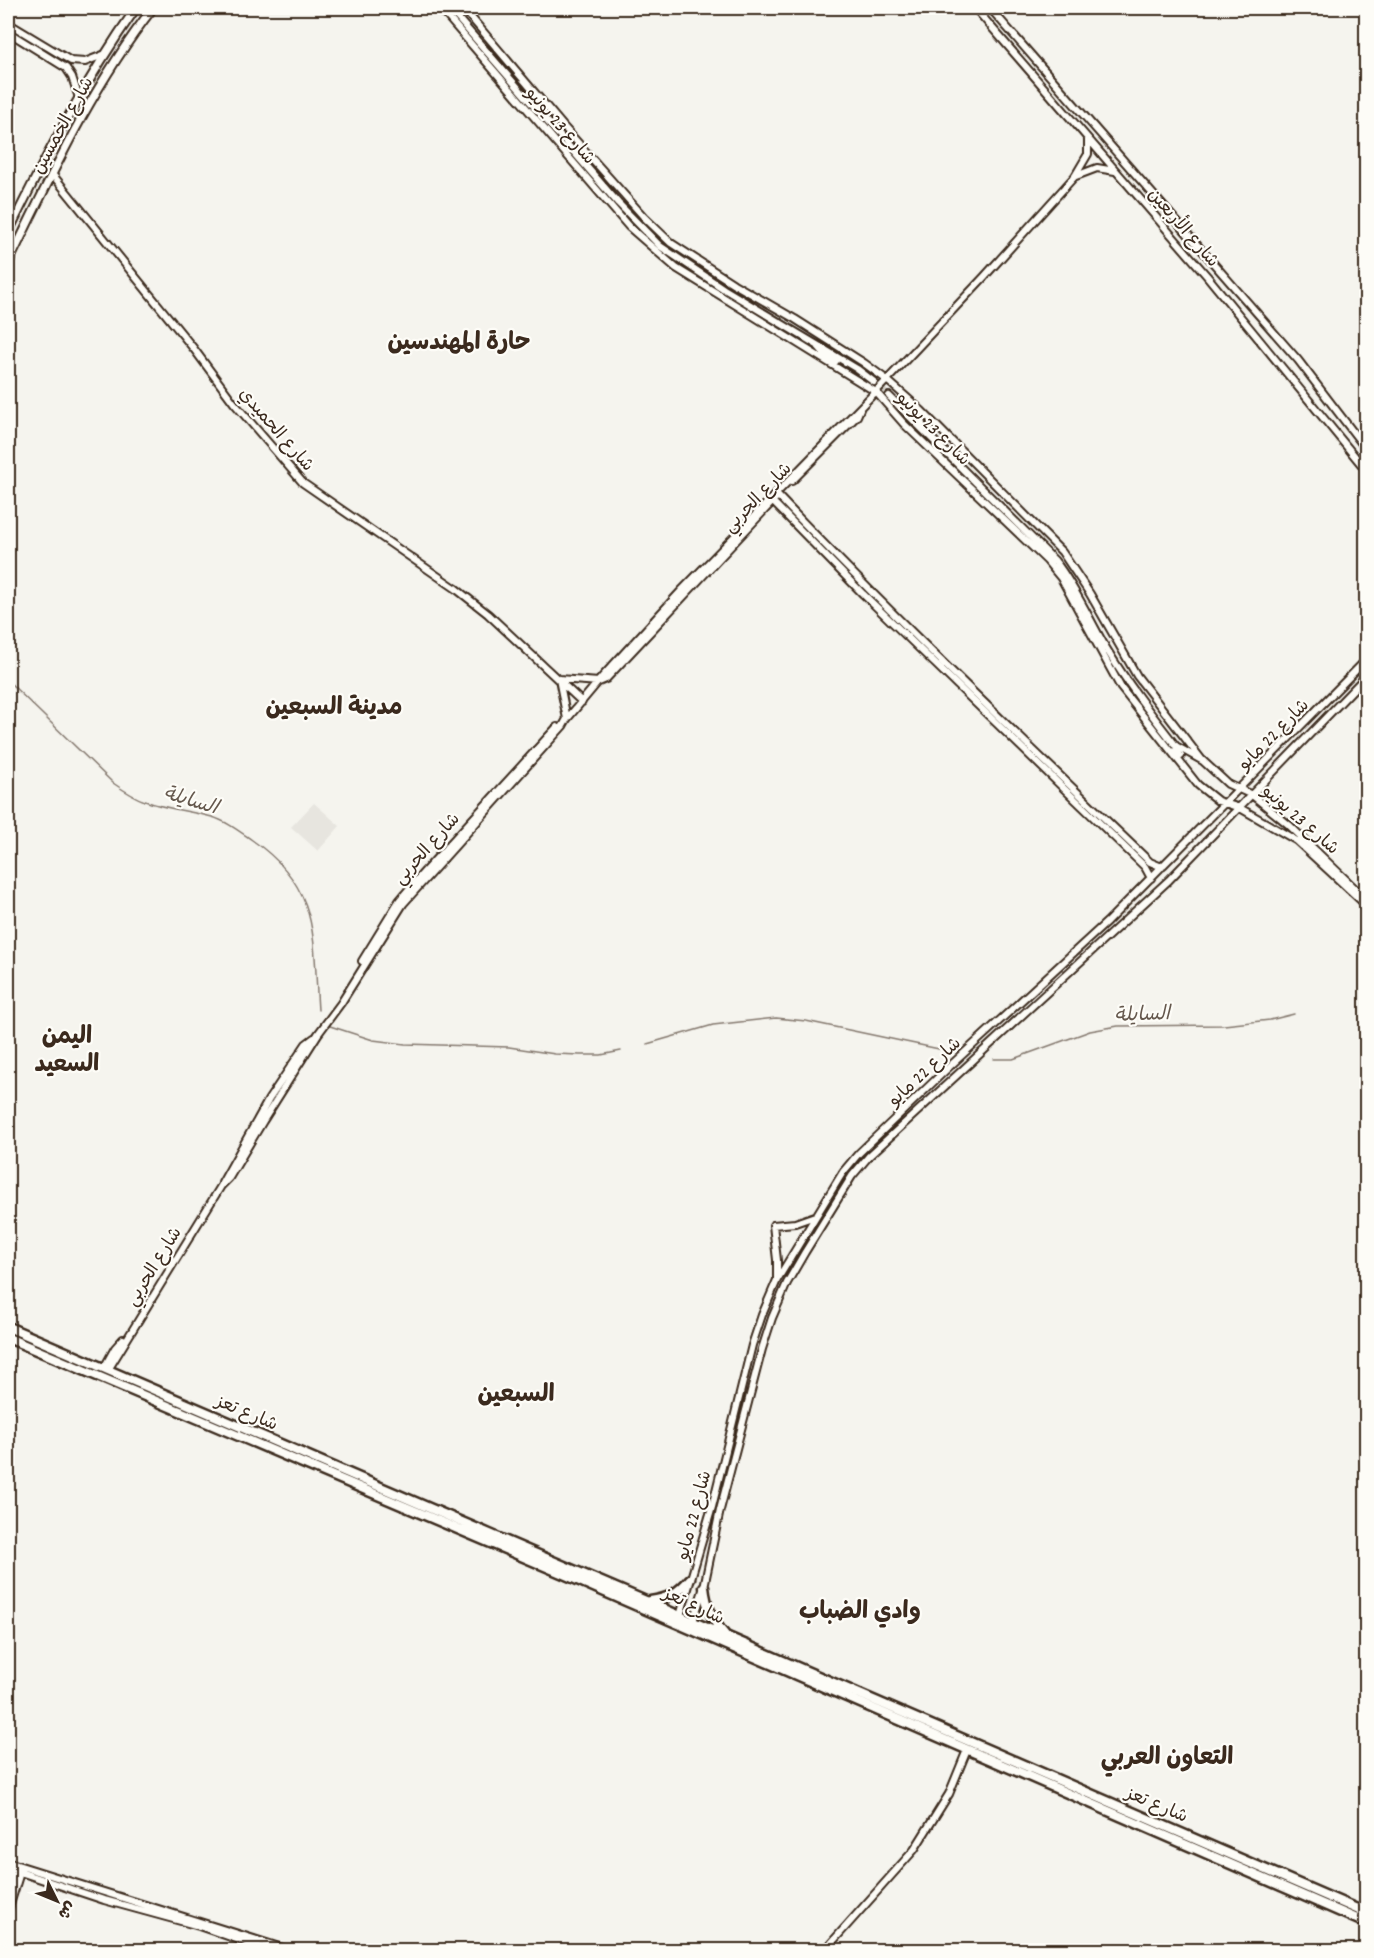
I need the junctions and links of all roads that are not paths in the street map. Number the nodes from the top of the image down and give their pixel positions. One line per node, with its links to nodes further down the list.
1 (136, 8): 11 (main road, شارع الخمسين)
2 (153, 8): 18 (main road, شارع الخمسين)
3 (440, 8): 27 (street, شارع 23 يونيو)
4 (449, 8): 12 (street)
5 (463, 8): 10 (street, شارع 23 يونيو)
6 (975, 8): 16 (street, شارع الأربعين)
7 (990, 8): 25 (street, شارع الأربعين)
8 (8, 23): 13 (street)
9 (8, 32): 14 (street)
10 (488, 38): 12 (street); 20 (street, شارع 23 يونيو)
11 (103, 55): 13 (street); 15 (main road, شارع الخمسين)
12 (494, 59): 22 (street)
13 (70, 61): 14 (street)
14 (66, 68): 15 (street)
15 (78, 95): 21 (main road, شارع الخمسين)
16 (1088, 140): 17 (street, شارع الأربعين); 19 (street)
17 (1115, 171): 19 (street); 26 (street, شارع الأربعين)
18 (52, 174): 23 (main road, شارع الخمسين); 46 (street, شارع الحميدي)
19 (1076, 176): 31 (street, شارع الحربي)
20 (647, 220): 22 (street); 29 (street, شارع 23 يونيو)
21 (8, 233)
22 (660, 246): 24 (street)
23 (8, 264)
24 (686, 264): 27 (street); 28 (street)
25 (1217, 267): 26 (street); 38 (street, شارع الأربعين)
26 (1207, 276): 39 (street, شارع الأربعين)
27 (717, 294): 30 (street, شارع 23 يونيو)
28 (814, 341): 29 (street); 30 (street); 32 (street)
29 (864, 363): 31 (street, شارع 23 يونيو)
30 (855, 377): 33 (street, شارع 23 يونيو)
31 (887, 380): 33 (street, شارع الحربي); 34 (street, شارع 23 يونيو)
32 (874, 382)
33 (876, 392): 35 (street, شارع 23 يونيو); 36 (street, شارع الحربي)
34 (900, 392): 37 (street); 51 (street, شارع 23 يونيو)
35 (887, 399): 37 (street); 52 (street, شارع 23 يونيو)
36 (860, 409): 40 (street, شارع الحربي); 47 (street, شارع الحربي)
37 (924, 431): 50 (street)
38 (1366, 449)
39 (1366, 470)
40 (775, 499): 41 (street); 42 (street); 47 (street, شارع الحربي)
41 (834, 555): 42 (street); 43 (street)
42 (829, 561): 43 (street)
43 (896, 621): 57 (street)
44 (1366, 660): 53 (street, شارع 22 مايو)
45 (1366, 676): 54 (street, شارع 22 مايو)
46 (559, 679): 47 (street); 48 (street, شارع الحميدي); 49 (street)
47 (599, 682): 48 (street, شارع الحربي)
48 (582, 702): 49 (street, شارع الحربي)
49 (567, 719): 72 (street, شارع الحربي)
50 (1176, 746): 51 (street); 52 (street)
51 (1202, 760): 53 (street, شارع 23 يونيو)
52 (1190, 773): 55 (street, شارع 23 يونيو)
53 (1240, 790): 54 (street, شارع 23 يونيو); 55 (street, شارع 22 مايو)
54 (1252, 795): 56 (street, شارع 22 مايو); 60 (street, شارع 23 يونيو)
55 (1226, 803): 56 (street, شارع 23 يونيو); 58 (street, شارع 22 مايو)
56 (1240, 808): 61 (street, شارع 23 يونيو); 63 (street, شارع 22 مايو)
57 (1148, 865): 58 (street); 59 (street)
58 (1162, 867): 59 (street, شارع 22 مايو)
59 (1151, 878): 62 (street, شارع 22 مايو)
60 (1366, 899)
61 (1366, 905)
62 (972, 1047): 63 (street); 65 (street, شارع 22 مايو)
63 (987, 1048): 64 (street, شارع 22 مايو)
64 (970, 1062): 65 (street); 68 (street, شارع 22 مايو)
65 (950, 1066): 66 (street, شارع 22 مايو)
66 (816, 1215): 67 (street, شارع 22 مايو); 69 (street)
67 (797, 1246): 68 (street); 69 (street, شارع 22 مايو)
68 (805, 1252): 74 (street, شارع 22 مايو)
69 (777, 1280): 73 (street, شارع 22 مايو)
70 (8, 1327): 72 (highway, شارع تعز)
71 (8, 1338): 83 (highway, شارع تعز)
72 (106, 1369): 79 (highway, شارع تعز)
73 (732, 1425): 74 (street); 75 (street, شارع 22 مايو)
74 (742, 1427): 76 (street, شارع 22 مايو)
75 (712, 1507): 76 (street); 77 (street, شارع 22 مايو)
76 (720, 1509): 78 (street, شارع 22 مايو)
77 (690, 1579): 79 (highway); 80 (street, شارع 22 مايو)
78 (704, 1587): 81 (street, شارع 22 مايو); 82 (highway)
79 (648, 1602): 80 (highway, شارع تعز)
80 (680, 1616): 81 (highway, شارع تعز)
81 (693, 1621): 82 (highway, شارع تعز)
82 (727, 1638): 83 (highway, شارع تعز)
83 (828, 1684): 84 (highway, شارع تعز)
84 (968, 1747): 90 (highway, شارع تعز); 91 (highway, شارع تعز); 94 (street)
85 (8, 1862): 87 (street)
86 (8, 1868): 87 (street)
87 (18, 1869): 88 (street); 89 (street); 92 (street); 93 (street)
88 (8, 1894)
89 (8, 1911)
90 (1366, 1913)
91 (1366, 1923)
92 (268, 1950)
93 (289, 1950)
94 (825, 1950)

